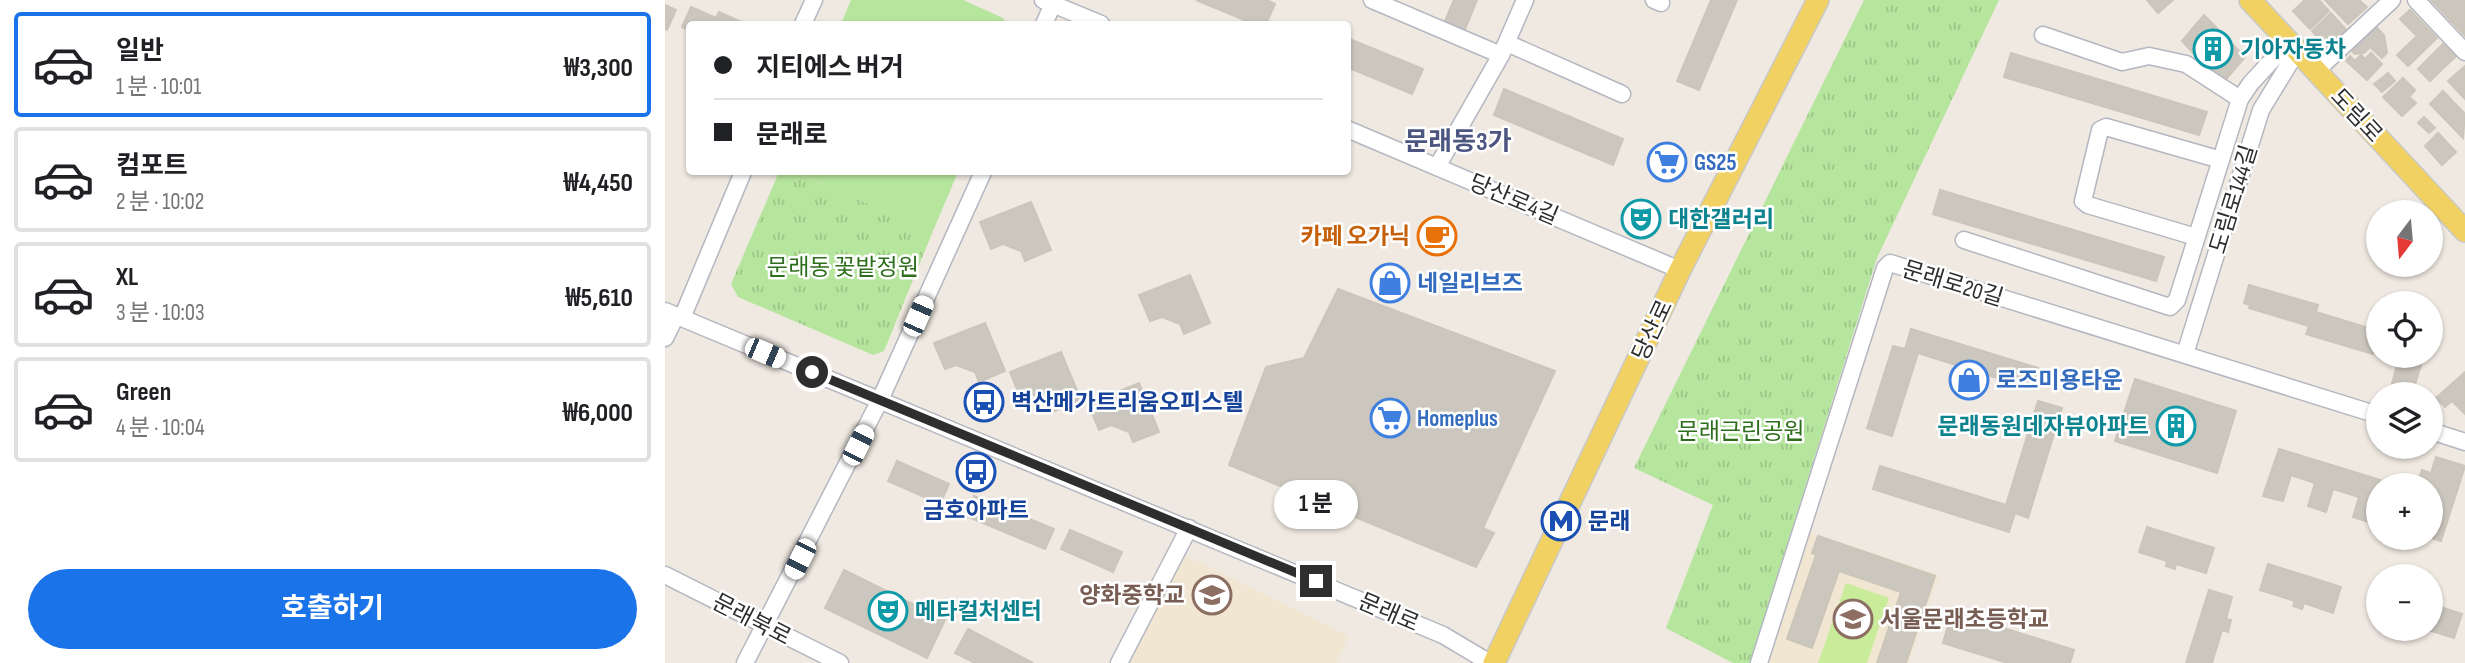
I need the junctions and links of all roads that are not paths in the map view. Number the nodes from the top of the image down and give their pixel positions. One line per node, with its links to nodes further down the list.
1 (814, 0): 9 (street)
2 (1372, 0): 14 (street)
3 (1525, 0): 14 (street)
4 (1818, 0): 27 (main road, 당산로)
5 (2250, 0): 13 (main road, 도림로)
6 (2392, 0): 16 (street)
7 (2416, 0): 15 (street)
8 (1048, 2): 10 (street); 11 (street)
9 (804, 21)
10 (1045, 21)
11 (1094, 21)
12 (2043, 35): 18 (street)
13 (2293, 46): 16 (main road, 도림로); 18 (street); 30 (street, 도림로144길)
14 (1504, 49): 17 (street); 21 (street)
15 (2465, 52)
16 (2316, 71): 24 (main road, 도림로)
17 (1622, 94)
18 (2240, 99): 20 (street)
19 (1351, 131): 21 (street, 당산로4길)
20 (2221, 160): 25 (street); 25 (street)
21 (1437, 167): 27 (street, 당산로4길)
22 (742, 175): 28 (street)
23 (981, 175): 31 (street)
24 (2465, 231)
25 (2196, 237): 26 (street)
26 (1964, 240)
27 (1680, 270): 41 (main road, 당산로)
28 (674, 315): 29 (street); 31 (street, 문래로)
29 (665, 338)
30 (2185, 354): 32 (street, 문래로20길); 42 (street, 문래로20길)
31 (880, 400): 35 (street, 문래로); 37 (street)
32 (2366, 411)
33 (2443, 435): 34 (street)
34 (2465, 442)
35 (1189, 528): 40 (street); 41 (street, 문래로)
36 (665, 575): 37 (street, 문래북로)
37 (766, 625): 38 (street); 39 (street, 문래북로)
38 (745, 663)
39 (840, 663)
40 (1119, 663)
41 (1492, 663)
42 (1759, 663)

